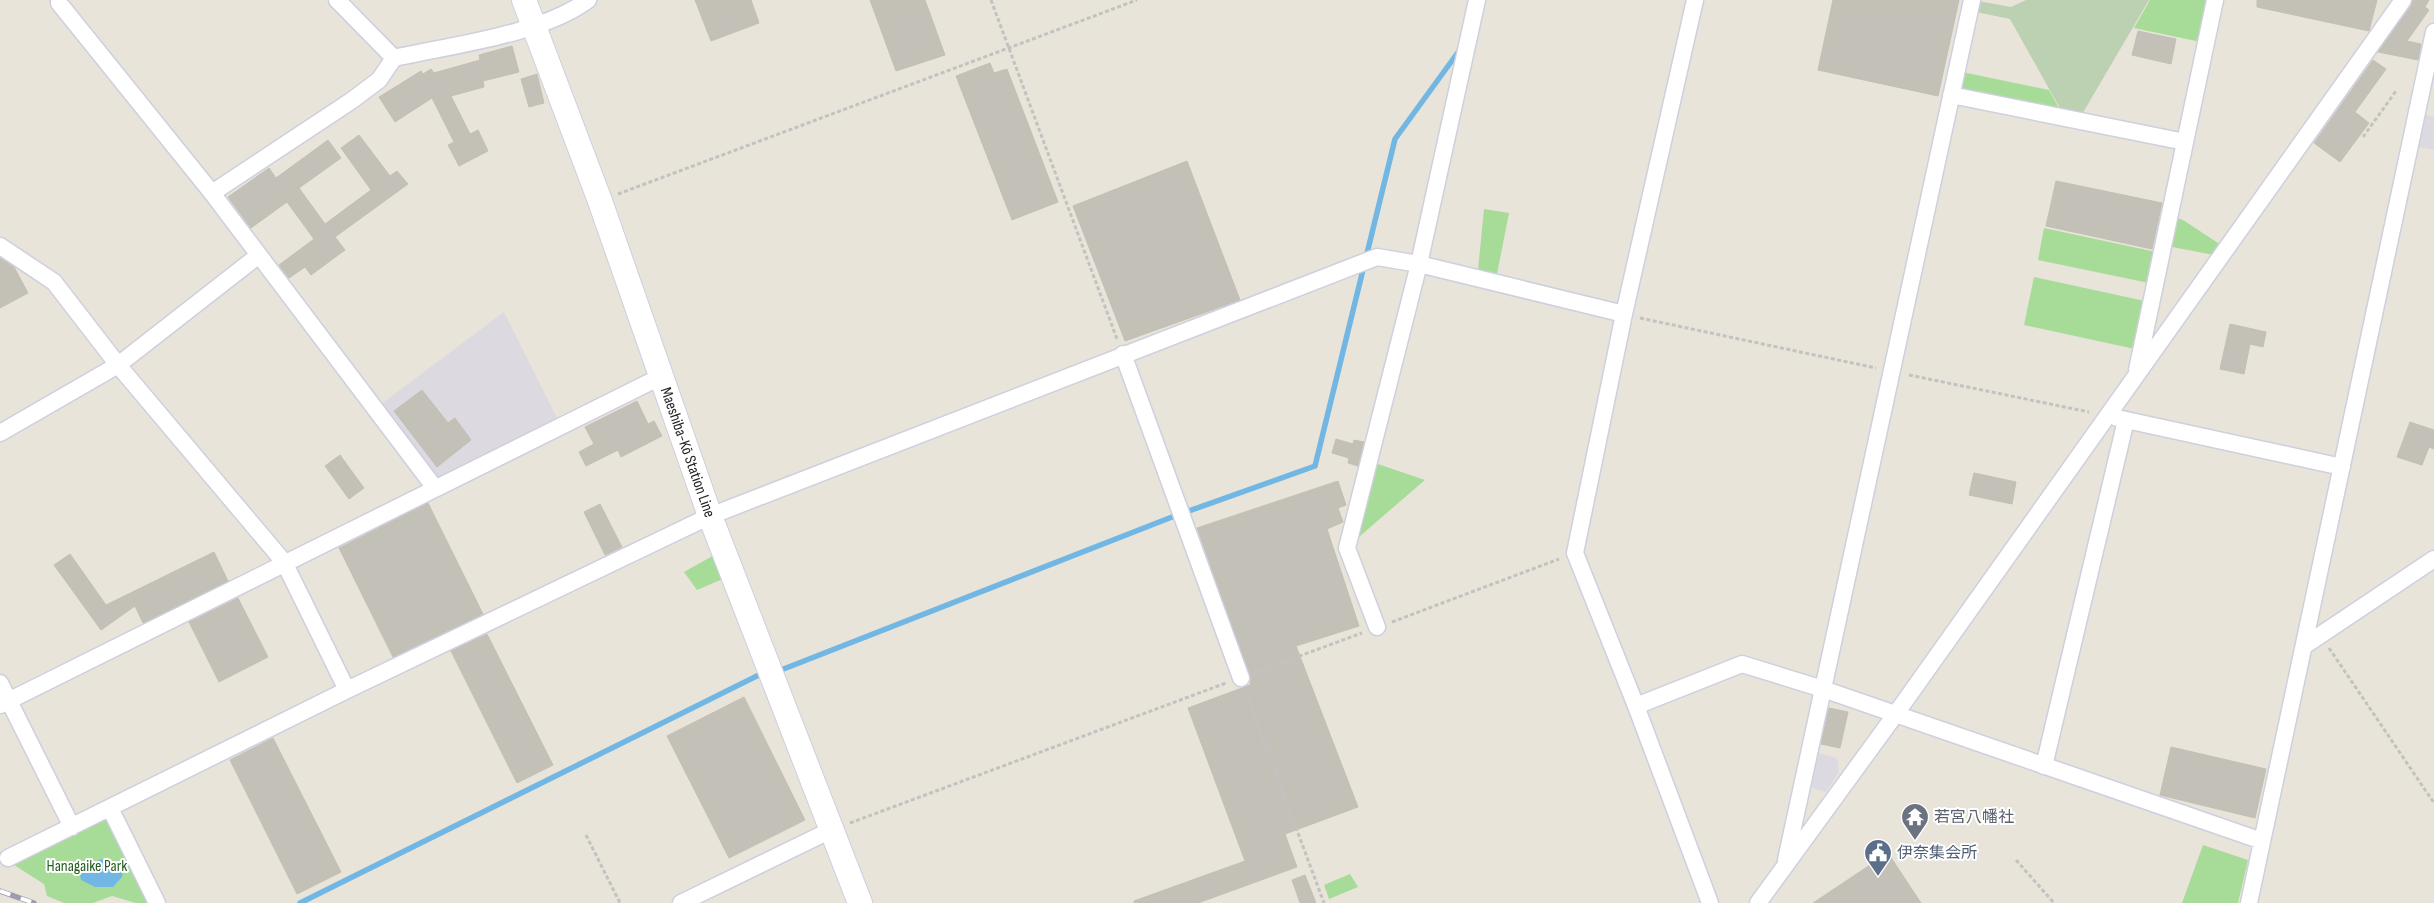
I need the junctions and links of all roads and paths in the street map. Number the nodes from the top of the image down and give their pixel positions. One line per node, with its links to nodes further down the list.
1 (59, 0): 20 (street)
2 (337, 0): 15 (street)
3 (524, 0): 12 (main road, Maeshiba-Kō Station Line)
4 (588, 0): 12 (street)
5 (991, 0): 14 (path)
6 (1137, 0): 14 (path)
7 (1477, 0): 24 (street)
8 (1695, 0): 25 (street)
9 (1972, 0): 17 (street)
10 (2215, 0): 19 (street)
11 (2403, 0): 30 (street)
12 (534, 26): 15 (street); 21 (main road, Maeshiba-Kō Station Line)
13 (2434, 32): 34 (street)
14 (1010, 48): 21 (path); 26 (path)
15 (394, 58): 20 (street)
16 (2396, 91): 18 (path)
17 (1951, 95): 19 (street); 28 (street)
18 (2363, 137)
19 (2185, 142): 30 (street)
20 (212, 193): 23 (street)
21 (600, 201): 29 (main road, Maeshiba-Kō Station Line)
22 (0, 246): 27 (street)
23 (259, 255): 27 (street); 35 (street)
24 (1419, 264): 25 (street); 26 (street); 40 (street)
25 (1624, 314): 28 (path); 37 (street)
26 (1123, 354): 36 (street); 43 (street)
27 (118, 365): 33 (street); 39 (street)
28 (1891, 371): 31 (path); 45 (street)
29 (662, 376): 35 (street); 36 (main road, Maeshiba-Kō Station Line)
30 (2136, 376): 31 (street)
31 (2107, 416): 32 (street); 49 (street)
32 (2126, 420): 34 (street); 50 (street)
33 (0, 433)
34 (2342, 466): 42 (street)
35 (435, 488): 39 (street)
36 (710, 516): 46 (street); 54 (main road, Maeshiba-Kō Station Line)
37 (1575, 553): 40 (path); 48 (street)
38 (2434, 559): 41 (street)
39 (284, 562): 46 (street); 47 (street)
40 (1376, 627): 43 (path)
41 (2321, 635): 42 (street); 51 (path)
42 (2304, 646): 56 (street)
43 (1241, 678): 54 (path); 64 (path)
44 (0, 682): 47 (street)
45 (1823, 689): 48 (street); 49 (street); 59 (street)
46 (347, 690): 52 (street)
47 (4, 702): 53 (street)
48 (1636, 706): 65 (street)
49 (1895, 715): 50 (street); 59 (street)
50 (2044, 766): 56 (street)
51 (2434, 802)
52 (110, 808): 53 (street); 60 (street)
53 (72, 827): 57 (street)
54 (831, 830): 62 (street); 63 (main road, Maeshiba-Kō Station Line)
55 (586, 835): 61 (path)
56 (2262, 841): 68 (street)
57 (8, 858)
58 (2016, 860): 67 (path)
59 (1784, 866): 66 (street)
60 (157, 903)
61 (620, 903)
62 (681, 903)
63 (860, 903)
64 (1324, 903)
65 (1710, 903)
66 (1758, 903)
67 (2054, 903)
68 (2249, 903)

